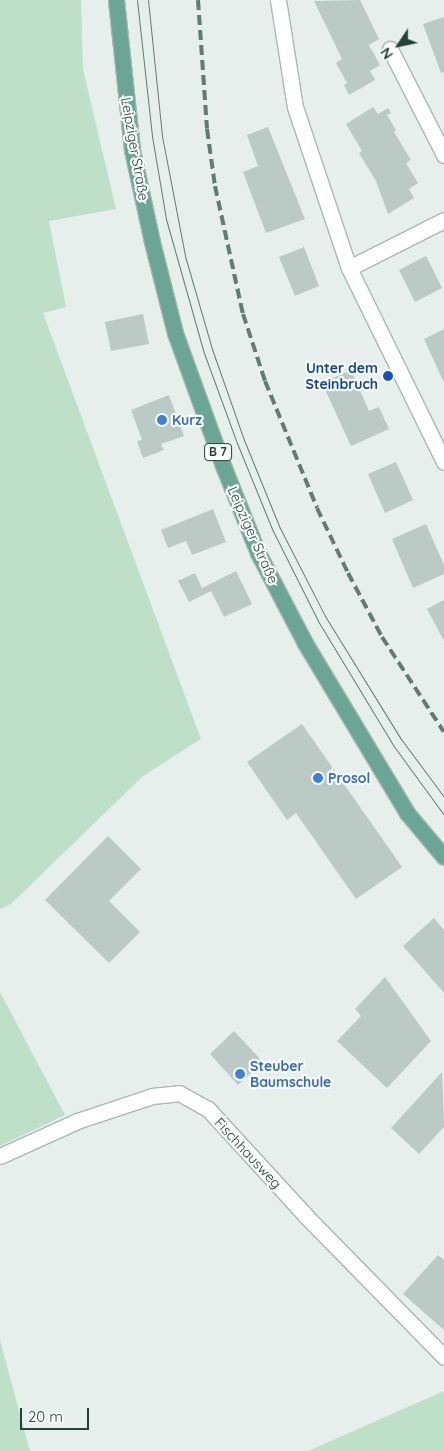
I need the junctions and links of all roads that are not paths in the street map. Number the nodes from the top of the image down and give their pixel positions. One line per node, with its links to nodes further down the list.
1 (116, 0): 8 (main road, Leipziger Straße / B 7)
2 (278, 0): 6 (street)
3 (390, 49): 4 (street)
4 (444, 155)
5 (444, 220): 6 (street)
6 (349, 268): 7 (street)
7 (444, 462)
8 (444, 857)
9 (0, 1156): 10 (street, Fischhausweg)
10 (444, 1357)

